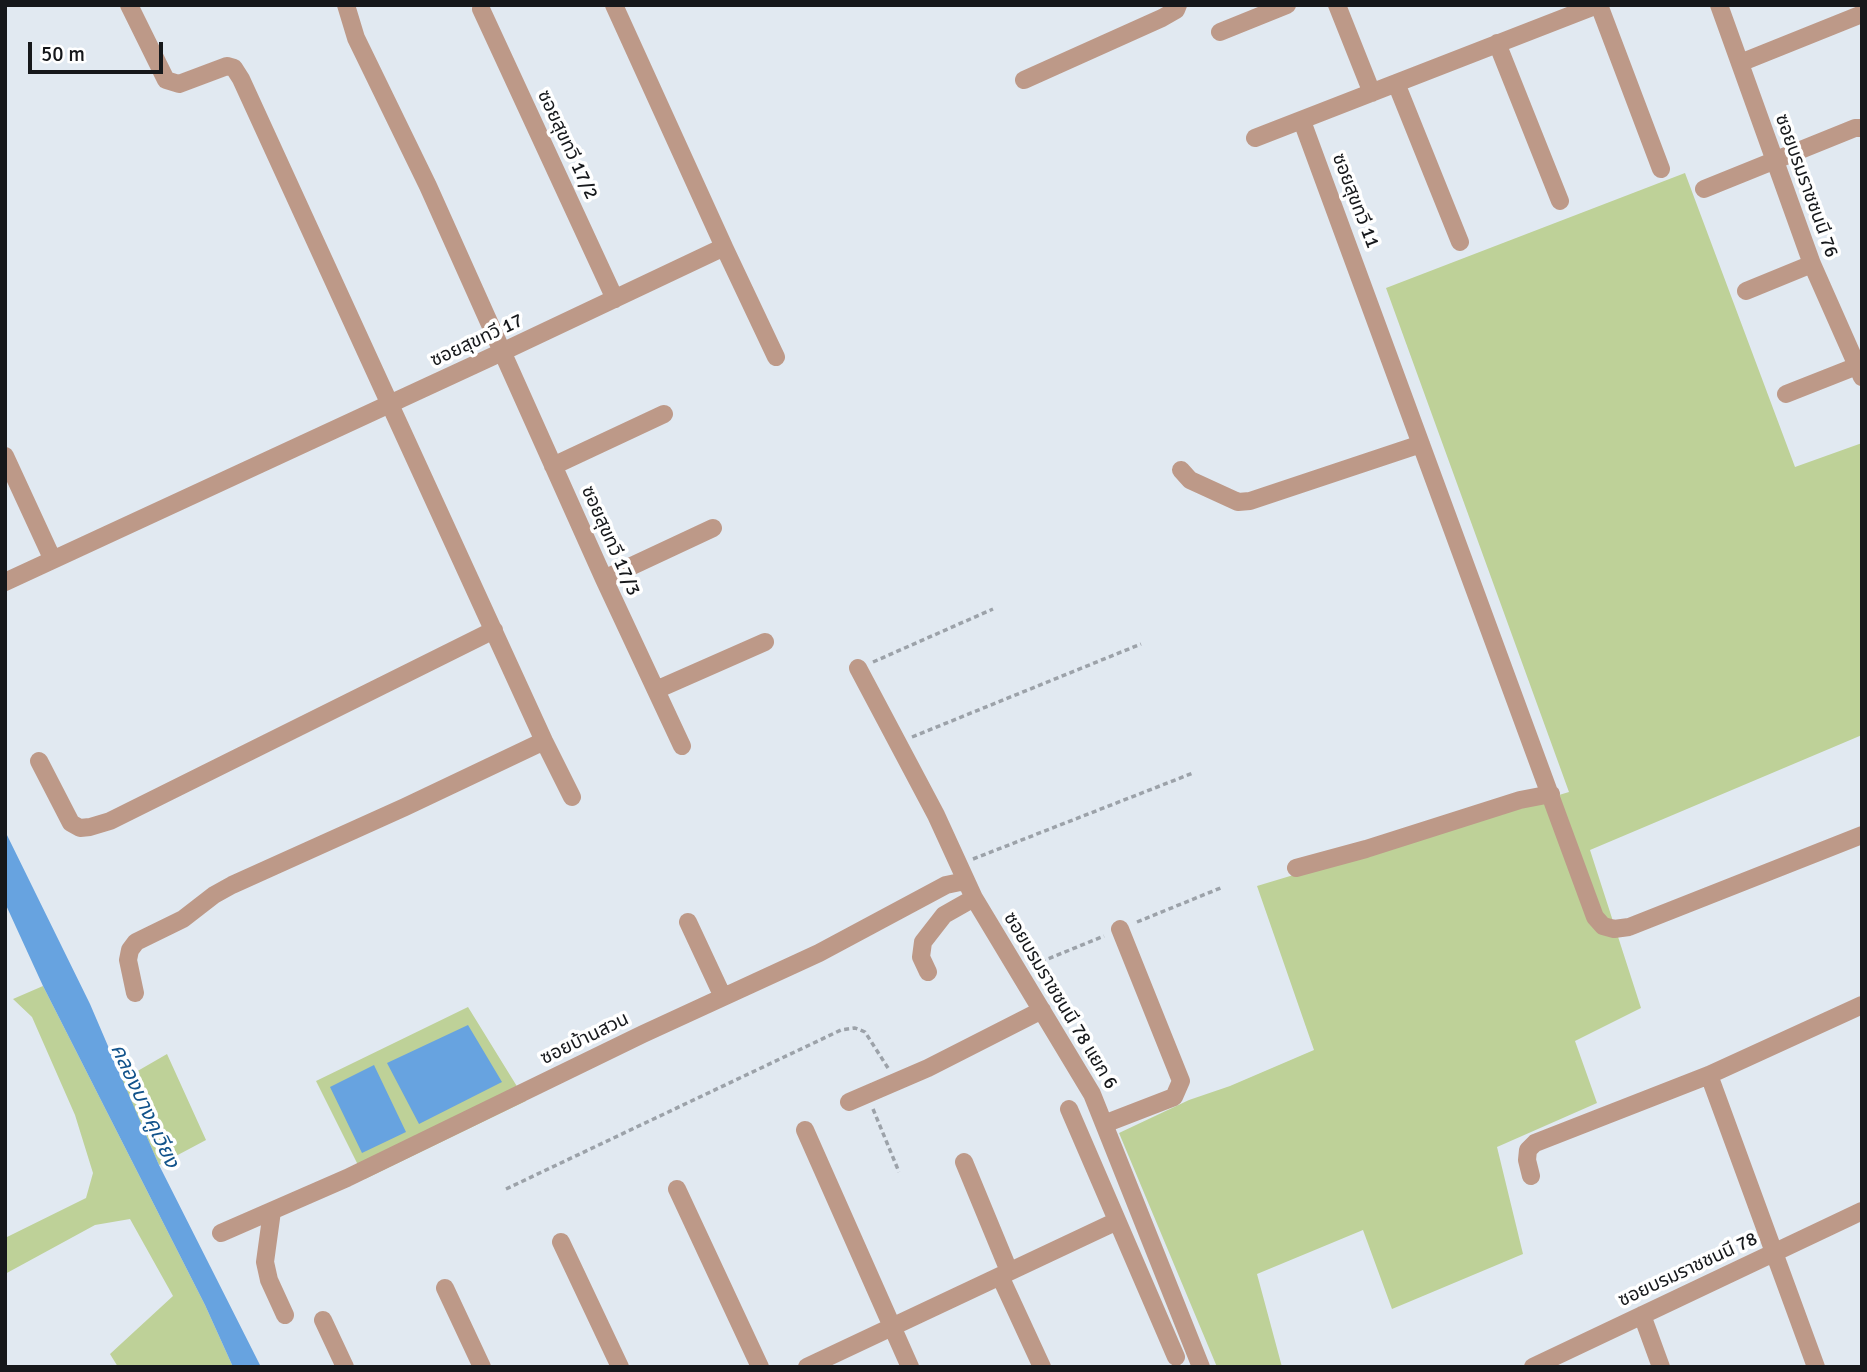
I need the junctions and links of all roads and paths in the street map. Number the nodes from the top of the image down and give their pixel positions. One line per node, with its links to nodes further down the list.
1 (129, 5): 33 (street)
2 (346, 5): 29 (street, ซอยสุขทวี 17/3)
3 (614, 5): 25 (street)
4 (1178, 5): 14 (street)
5 (1287, 5): 11 (street)
6 (1337, 5): 16 (street)
7 (1598, 5): 12 (street); 21 (street)
8 (1719, 5): 13 (street, ซอยบรมราชชนนี 76)
9 (481, 9): 28 (street, ซอยสุขทวี 17/2)
10 (1862, 14): 13 (street)
11 (1220, 32)
12 (1497, 43): 15 (street); 23 (street)
13 (1740, 63): 20 (street, ซอยบรมราชชนนี 76)
14 (1024, 80)
15 (1396, 83): 16 (street); 24 (street)
16 (1372, 93): 17 (street)
17 (1302, 121): 19 (street); 35 (street, ซอยสุขทวี 11)
18 (1862, 128): 20 (street)
19 (1255, 138)
20 (1773, 159): 22 (street); 26 (street, ซอยบรมราชชนนี 76)
21 (1661, 169)
22 (1704, 189)
23 (1560, 201)
24 (1460, 242)
25 (724, 247): 28 (street, ซอยสุขทวี 17); 30 (street)
26 (1812, 264): 27 (street); 31 (street, ซอยบรมราชชนนี 76)
27 (1746, 291)
28 (615, 299): 29 (street, ซอยสุขทวี 17)
29 (502, 352): 33 (street, ซอยสุขทวี 17); 37 (street, ซอยสุขทวี 17/3)
30 (776, 357)
31 (1859, 371): 32 (street)
32 (1786, 394)
33 (391, 403): 40 (street, ซอยสุขทวี 17); 44 (street)
34 (664, 414): 37 (street)
35 (1420, 444): 38 (street); 54 (street, ซอยสุขทวี 11)
36 (5, 456): 40 (street)
37 (553, 466): 41 (street, ซอยสุขทวี 17/3)
38 (1181, 470)
39 (713, 528): 41 (street)
40 (52, 558): 42 (street, ซอยสุขทวี 17)
41 (604, 579): 48 (street, ซอยสุขทวี 17/3)
42 (5, 582)
43 (993, 609): 47 (path)
44 (494, 630): 49 (street); 52 (street)
45 (765, 642): 48 (street)
46 (1140, 644): 50 (path)
47 (858, 668): 50 (street, ซอยบรมราชชนนี 78 แยก 6)
48 (656, 690): 51 (street, ซอยสุขทวี 17/3)
49 (544, 741): 55 (street); 63 (street)
50 (898, 743): 58 (street, ซอยบรมราชชนนี 78 แยก 6)
51 (682, 746)
52 (39, 761)
53 (1193, 773): 58 (path)
54 (1551, 794): 56 (street, ซอยสุขทวี 11); 57 (street)
55 (572, 797)
56 (1862, 835)
57 (1296, 868)
58 (962, 873): 59 (street, ซอยบรมราชชนนี 78 แยก 6); 64 (street, ซอยบ้านสวน)
59 (974, 898): 62 (street); 66 (street, ซอยบรมราชชนนี 78 แยก 6)
60 (688, 922): 64 (street)
61 (1120, 929): 72 (street)
62 (928, 972)
63 (135, 993)
64 (723, 997): 79 (street, ซอยบ้านสวน)
65 (1862, 1005): 67 (street)
66 (1042, 1010): 68 (street); 72 (street, ซอยบรมราชชนนี 78 แยก 6)
67 (1709, 1074): 76 (street); 84 (street)
68 (896, 1082): 69 (street); 77 (path)
69 (867, 1094): 70 (street); 75 (path)
70 (849, 1102)
71 (1069, 1109): 81 (street)
72 (1104, 1124): 99 (street, ซอยบรมราชชนนี 78 แยก 6)
73 (805, 1130): 90 (street)
74 (964, 1162): 85 (street)
75 (899, 1172)
76 (1531, 1177)
77 (506, 1189)
78 (677, 1189): 95 (street)
79 (272, 1211): 82 (street, ซอยบ้านสวน); 87 (street)
80 (1862, 1211): 84 (street, ซอยบรมราชชนนี 78)
81 (1117, 1221): 85 (street); 91 (street)
82 (221, 1234)
83 (561, 1242): 94 (street)
84 (1775, 1252): 88 (street, ซอยบรมราชชนนี 78); 102 (street)
85 (1004, 1274): 90 (street); 98 (street)
86 (445, 1288): 93 (street)
87 (285, 1314)
88 (1642, 1315): 100 (street, ซอยบรมราชชนนี 78); 101 (street)
89 (323, 1320): 92 (street)
90 (891, 1327): 96 (street); 97 (street)
91 (1176, 1357)
92 (345, 1367)
93 (482, 1367)
94 (620, 1367)
95 (760, 1367)
96 (807, 1367)
97 (910, 1367)
98 (1042, 1367)
99 (1201, 1367)
100 (1533, 1367)
101 (1661, 1367)
102 (1816, 1367)

